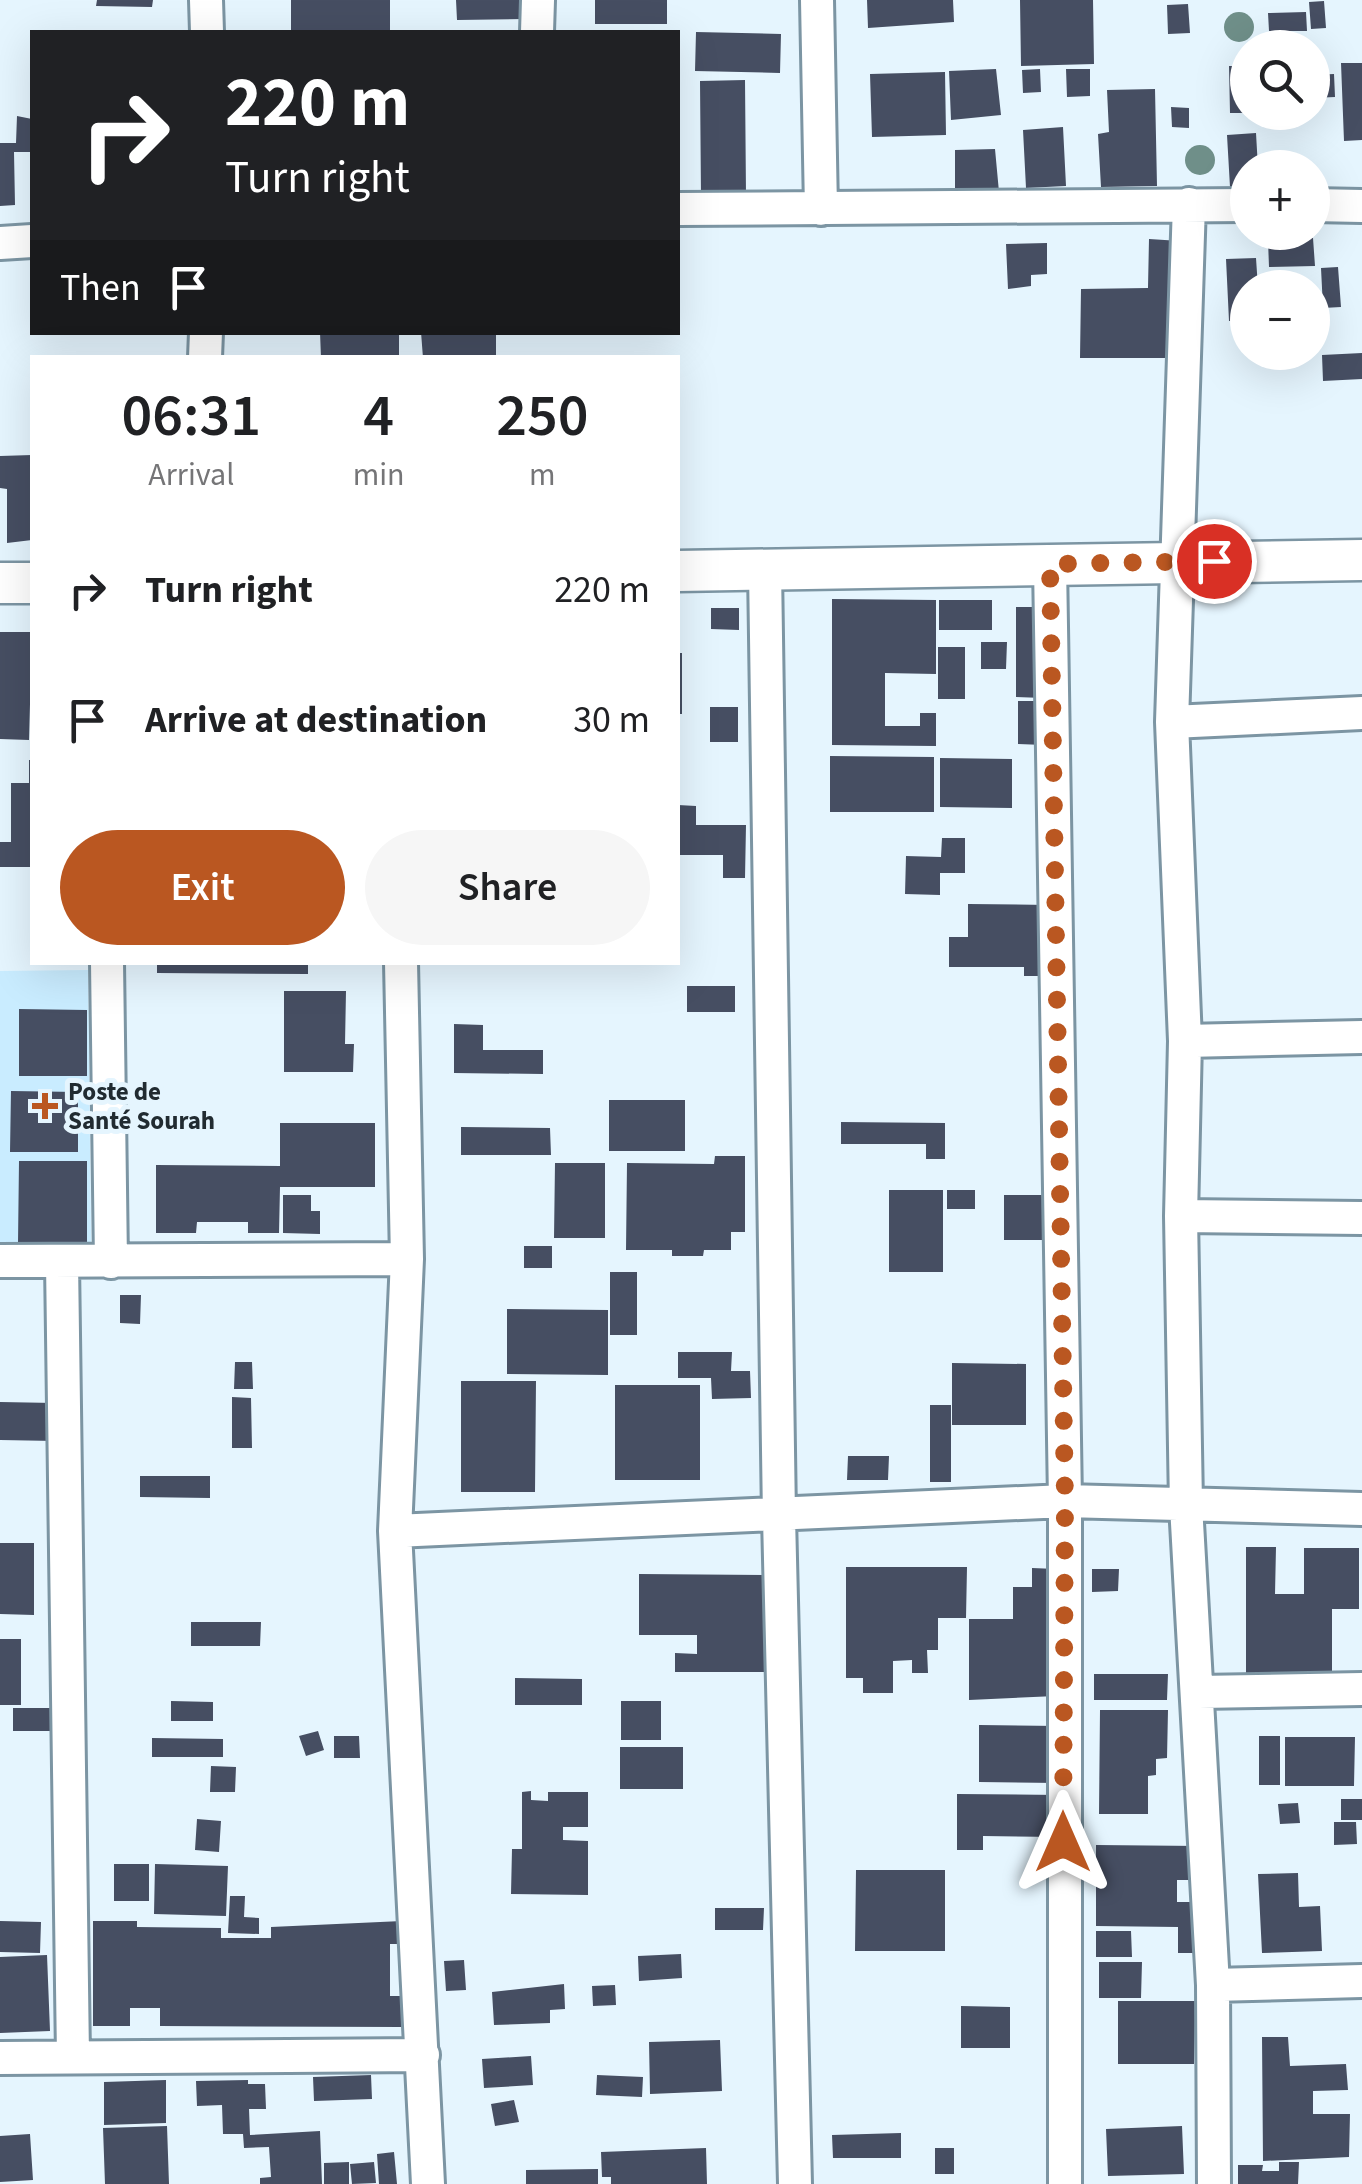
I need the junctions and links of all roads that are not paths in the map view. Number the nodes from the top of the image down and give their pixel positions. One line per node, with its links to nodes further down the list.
1 (206, 0): 4 (street)
2 (538, 0): 5 (street)
3 (816, 0): 11 (street)
4 (207, 30)
5 (538, 30)
6 (1189, 204): 7 (street); 11 (street); 15 (street)
7 (1230, 204)
8 (1330, 205): 9 (street)
9 (1362, 206)
10 (680, 209): 11 (street)
11 (821, 209)
12 (30, 241): 13 (street)
13 (0, 243)
14 (1362, 560): 15 (street)
15 (1176, 562): 16 (street); 22 (street)
16 (1050, 564): 17 (street); 33 (street)
17 (765, 569): 18 (street); 36 (street)
18 (680, 571)
19 (30, 583): 20 (street)
20 (0, 584)
21 (1362, 713): 22 (street)
22 (1172, 722): 26 (street)
23 (107, 965): 32 (street)
24 (401, 965): 29 (street)
25 (1362, 1037): 26 (street)
26 (1185, 1040): 27 (street)
27 (1181, 1216): 28 (street); 34 (street)
28 (1362, 1218)
29 (407, 1259): 32 (street); 37 (street)
30 (0, 1261): 31 (street)
31 (62, 1262): 32 (street); 43 (street)
32 (111, 1262)
33 (1065, 1501): 34 (street); 36 (street); 47 (street)
34 (1186, 1504): 35 (street); 39 (street)
35 (1362, 1509)
36 (778, 1516): 37 (street); 46 (street)
37 (395, 1531): 42 (street)
38 (1362, 1689): 39 (street)
39 (1199, 1692): 41 (street)
40 (1362, 1981): 41 (street)
41 (1213, 1985): 48 (street)
42 (423, 2054): 43 (street); 45 (street)
43 (74, 2057): 44 (street)
44 (0, 2058)
45 (428, 2184)
46 (795, 2184)
47 (1065, 2184)
48 (1214, 2184)

